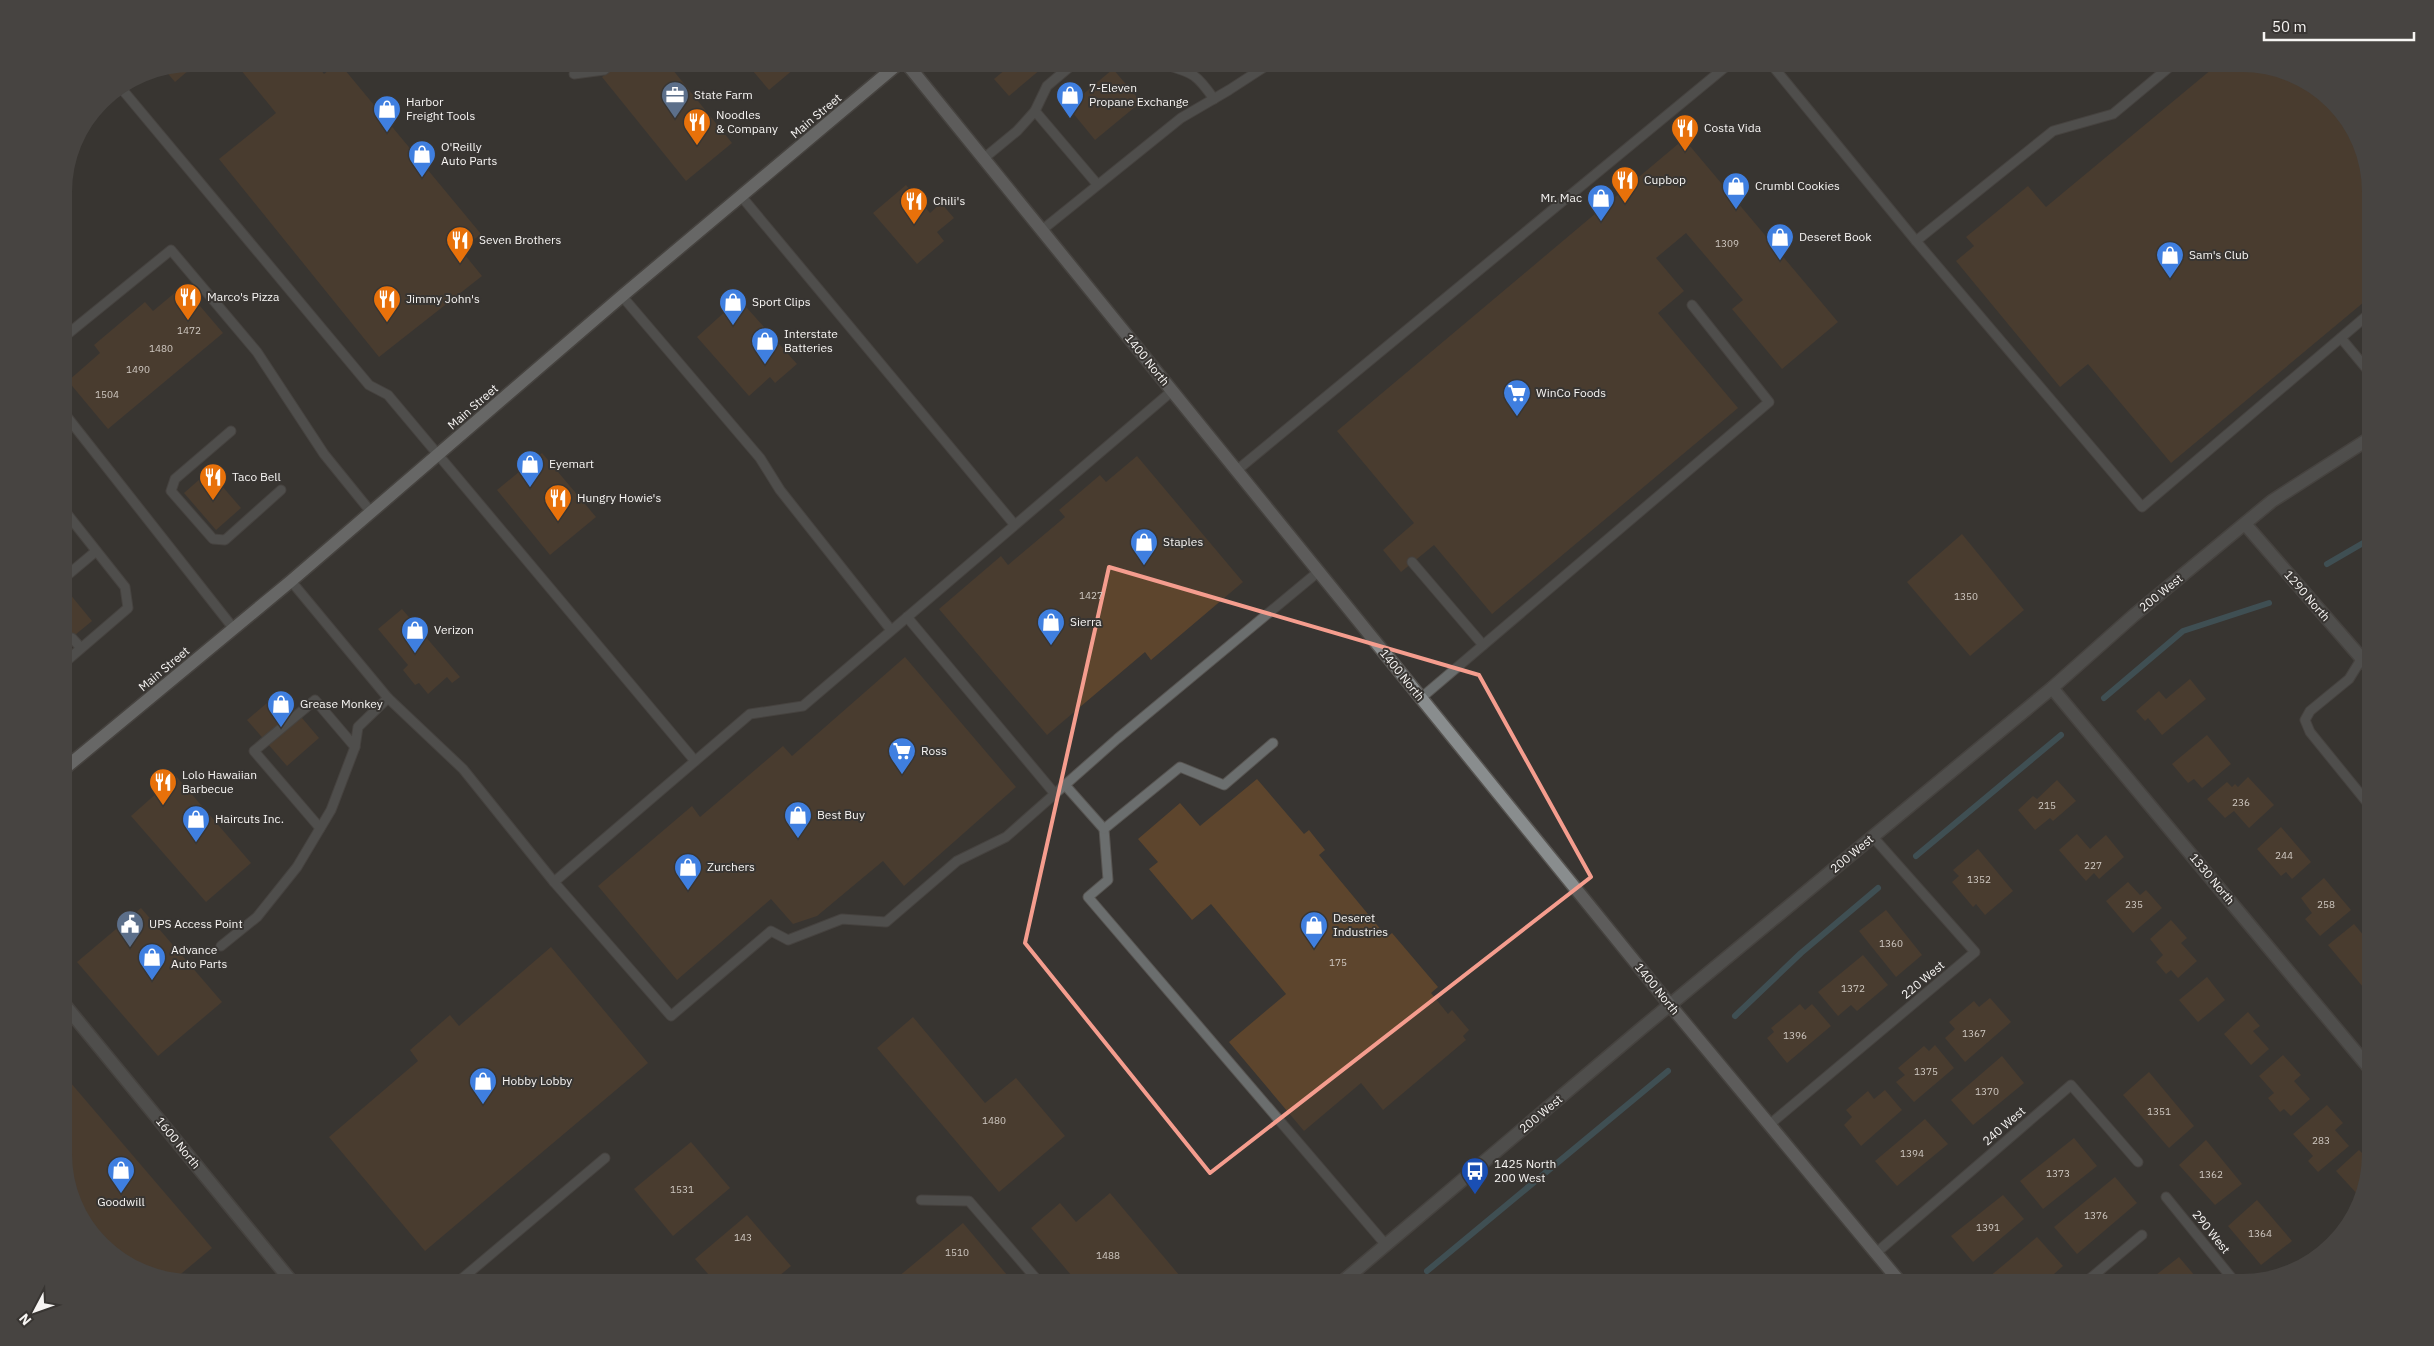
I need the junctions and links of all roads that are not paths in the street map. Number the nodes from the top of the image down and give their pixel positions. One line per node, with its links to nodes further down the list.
1 (1256, 72): 12 (lane)
2 (1719, 72): 30 (lane)
3 (1778, 72): 18 (lane)
4 (2162, 72): 18 (lane)
5 (583, 73): 10 (lane)
6 (888, 73): 16 (main road, Main Street)
7 (914, 73): 14 (main road, 1400 North)
8 (1063, 73): 13 (lane)
9 (1191, 73): 12 (lane)
10 (574, 74)
11 (125, 93): 29 (lane)
12 (1214, 99): 15 (lane)
13 (1036, 111): 14 (lane); 15 (lane)
14 (984, 159): 17 (main road, 1400 North)
15 (1098, 184): 17 (lane)
16 (741, 196): 19 (main road, Main Street); 34 (lane)
17 (1042, 230): 25 (main road, 1400 North)
18 (1916, 241): 23 (lane)
19 (622, 296): 29 (main road, Main Street); 43 (lane)
20 (1692, 305): 45 (lane)
21 (2361, 321): 23 (lane)
22 (73, 330): 32 (lane)
23 (2341, 338): 24 (lane)
24 (2361, 362)
25 (1172, 391): 30 (main road, 1400 North); 34 (lane)
26 (73, 424): 42 (lane)
27 (231, 431): 31 (lane)
28 (2361, 444): 35 (street, 200 West)
29 (440, 455): 32 (main road, Main Street); 54 (lane)
30 (1236, 471): 39 (main road, 1400 North)
31 (282, 490)
32 (371, 512): 40 (main road, Main Street)
33 (73, 522): 36 (lane)
34 (1014, 524): 41 (lane)
35 (2245, 524): 48 (street, 1290 North); 49 (street, 200 West)
36 (95, 552): 38 (lane); 46 (lane)
37 (1412, 562): 45 (lane)
38 (73, 570)
39 (1318, 572): 51 (main road, 1400 North); 56 (lane)
40 (291, 581): 42 (main road, Main Street); 50 (lane)
41 (907, 617): 43 (lane); 57 (lane)
42 (234, 629): 55 (main road, Main Street)
43 (891, 630): 54 (lane)
44 (73, 639): 46 (lane)
45 (1483, 645): 51 (lane)
46 (81, 648): 47 (lane)
47 (73, 655)
48 (2361, 658): 58 (lane)
49 (2052, 688): 61 (street, 200 West); 66 (street, 1330 North)
50 (388, 698): 53 (lane); 62 (lane)
51 (1421, 698): 64 (main road, 1400 North)
52 (1273, 743): 60 (lane)
53 (356, 747): 59 (lane); 59 (lane)
54 (695, 761): 62 (lane)
55 (73, 762)
56 (1065, 785): 57 (lane); 60 (lane)
57 (1055, 794): 62 (lane)
58 (2362, 796)
59 (320, 828): 63 (lane)
60 (1104, 829): 73 (lane)
61 (1873, 837): 64 (street, 200 West); 67 (lane, 220 West)
62 (554, 882)
63 (221, 946)
64 (1670, 1005): 67 (main road, 1400 North); 73 (street, 200 West)
65 (73, 1015): 75 (street, 1600 North)
66 (2362, 1059)
67 (1769, 1125): 74 (main road, 1400 North)
68 (605, 1158): 76 (lane)
69 (2138, 1162): 74 (lane, 240 West)
70 (2166, 1197): 81 (lane, 290 West)
71 (921, 1200): 77 (lane)
72 (2142, 1235): 80 (lane)
73 (1386, 1245): 78 (street, 200 West)
74 (1876, 1253): 79 (main road, 1400 North)
75 (285, 1274)
76 (469, 1274)
77 (1032, 1274)
78 (1352, 1274)
79 (1893, 1274)
80 (2096, 1274)
81 (2229, 1274)

